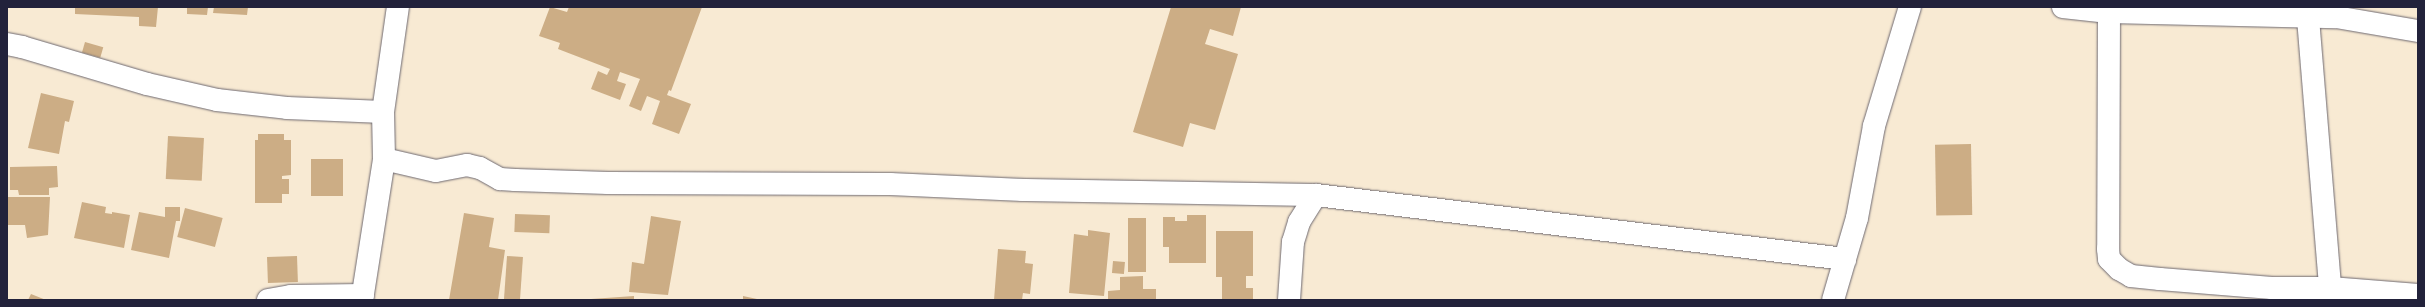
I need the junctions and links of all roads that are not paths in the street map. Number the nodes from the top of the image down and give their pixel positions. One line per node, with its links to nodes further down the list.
1 (398, 7): 9 (street)
2 (1910, 7): 12 (street)
3 (2063, 7): 4 (street)
4 (2109, 12): 6 (street); 13 (street)
5 (2343, 12): 6 (street); 7 (street)
6 (2308, 18): 13 (street)
7 (2418, 31)
8 (7, 44): 9 (street)
9 (383, 112): 10 (street)
10 (384, 159): 11 (street); 15 (street)
11 (1316, 195): 12 (street); 17 (street)
12 (1845, 259): 18 (street)
13 (2330, 288): 14 (street)
14 (2418, 295)
15 (362, 297): 16 (street)
16 (268, 300)
17 (1288, 300)
18 (1833, 300)

